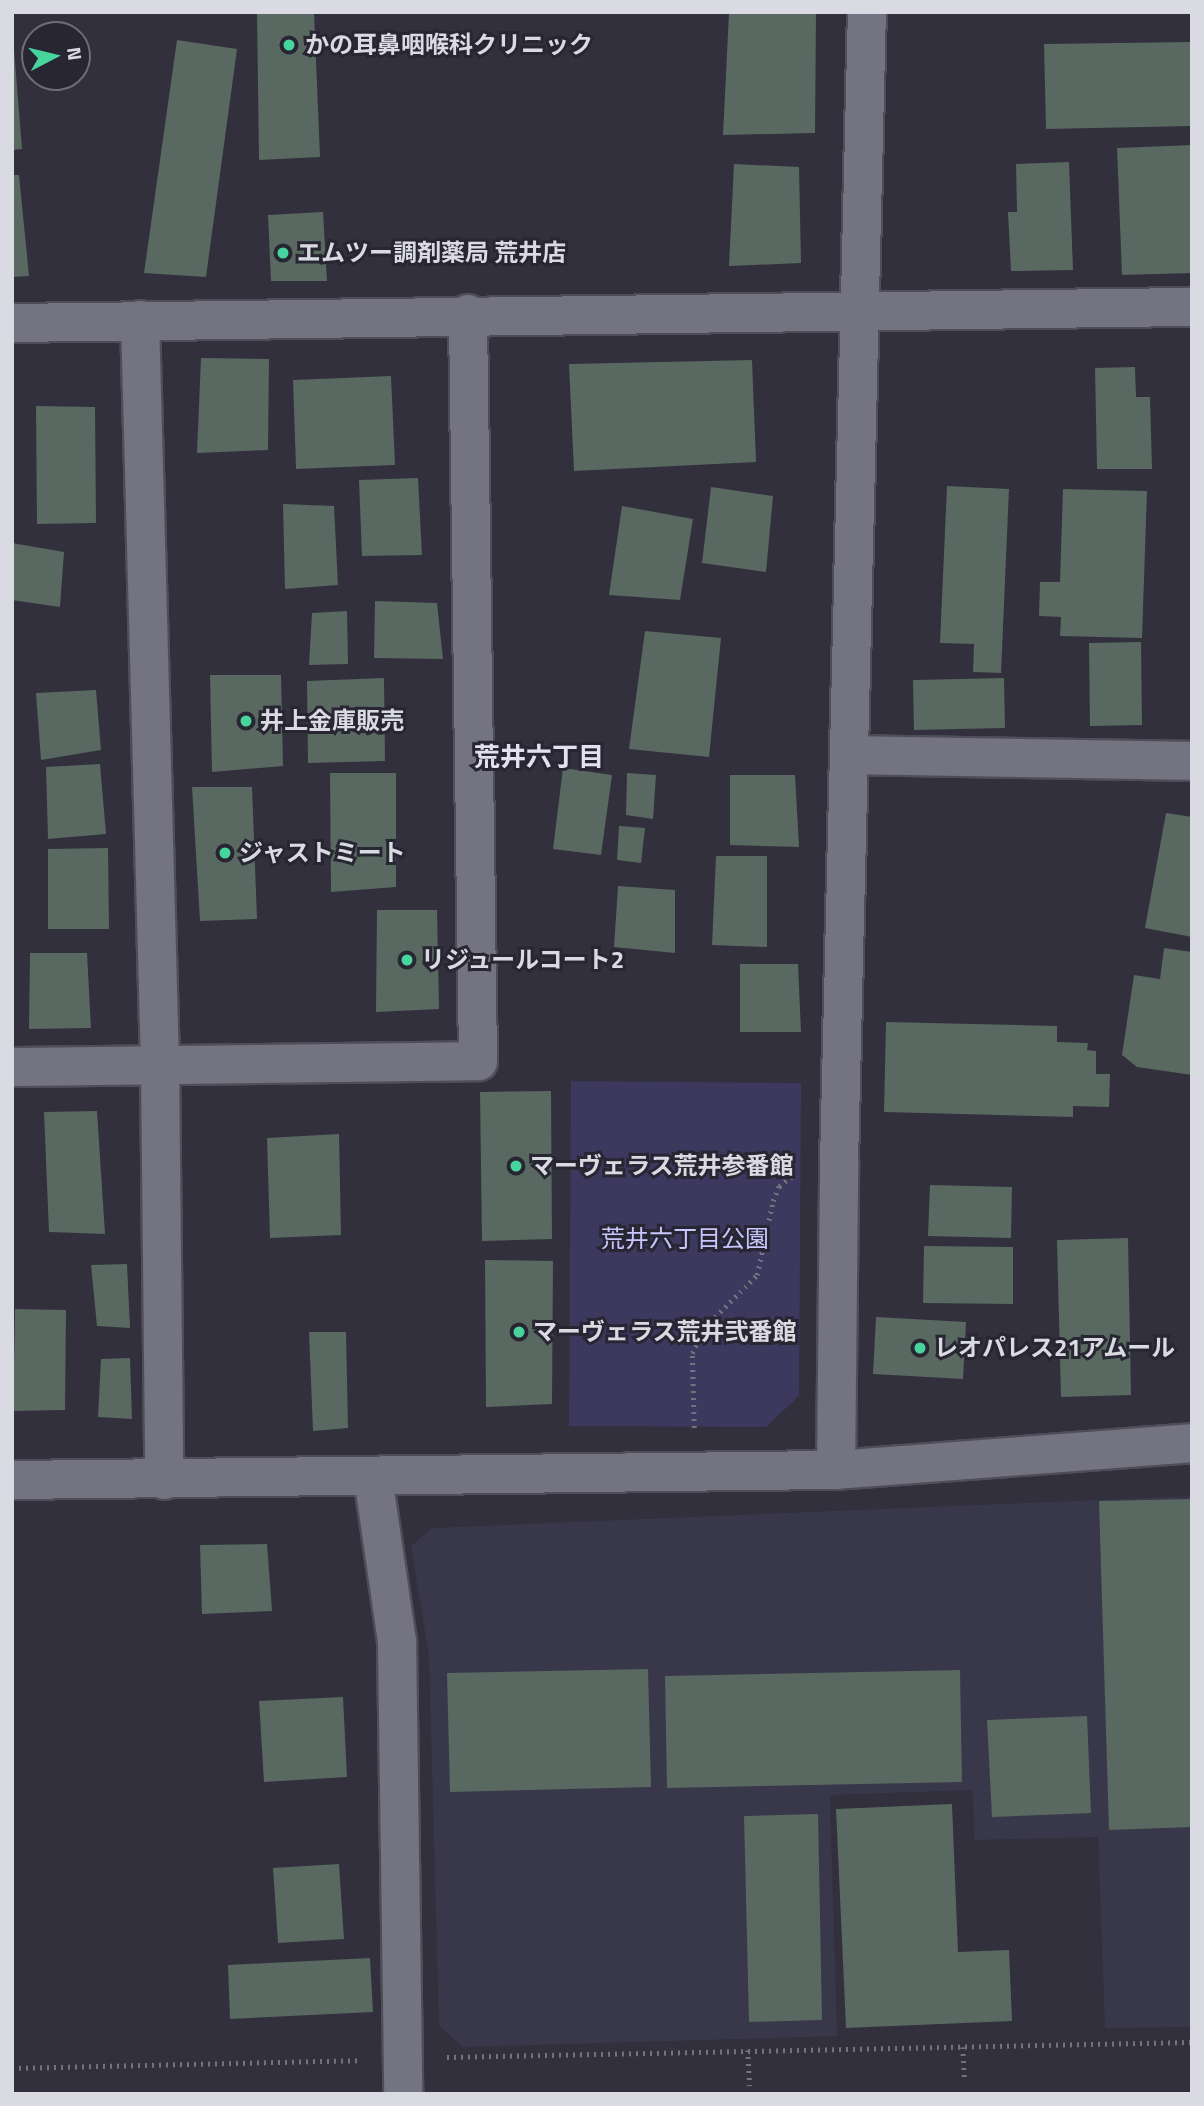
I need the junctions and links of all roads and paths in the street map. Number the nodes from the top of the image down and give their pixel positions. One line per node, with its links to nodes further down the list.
1 (867, 12): 3 (street)
2 (1192, 307): 3 (street)
3 (861, 310): 4 (street); 7 (street)
4 (468, 314): 5 (street); 9 (street)
5 (140, 320): 6 (street); 9 (street)
6 (12, 323)
7 (851, 755): 8 (street); 11 (street)
8 (1192, 761)
9 (160, 1066): 10 (street); 17 (street)
10 (12, 1068)
11 (839, 1163): 13 (street); 14 (path)
12 (1192, 1443): 13 (street)
13 (836, 1470): 14 (street)
14 (696, 1472): 15 (street)
15 (373, 1477): 17 (street); 26 (street)
16 (12, 1479): 17 (street)
17 (164, 1480)
18 (1192, 2042): 19 (path)
19 (963, 2047): 20 (path); 24 (path)
20 (748, 2050): 21 (path); 25 (path)
21 (438, 2057)
22 (374, 2059): 23 (path)
23 (12, 2068)
24 (965, 2081)
25 (750, 2086)
26 (402, 2094)

